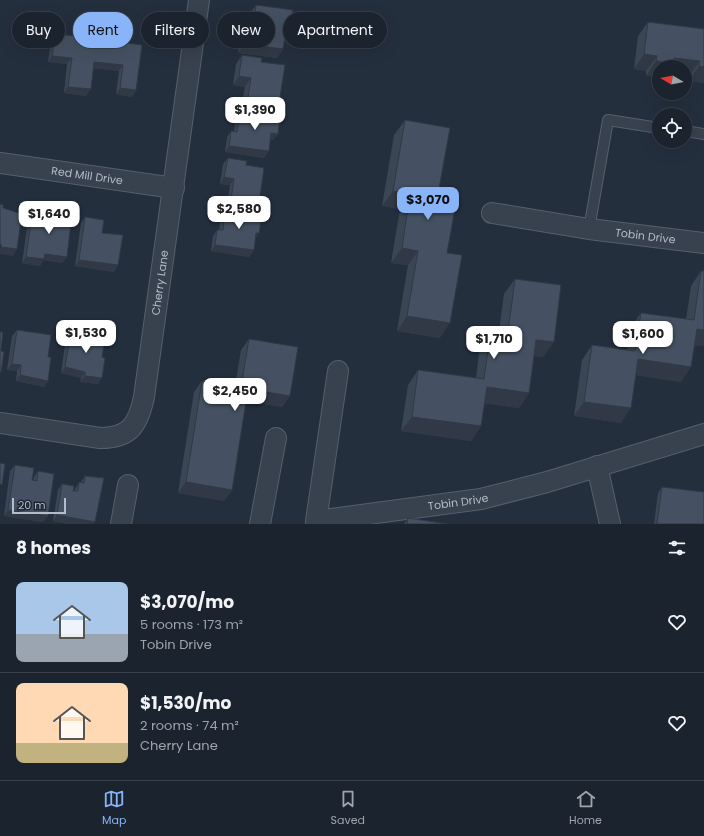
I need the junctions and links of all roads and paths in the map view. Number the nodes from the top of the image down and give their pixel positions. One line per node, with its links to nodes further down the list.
1 (199, 0): 6 (street, Cherry Lane)
2 (652, 127): 8 (lane)
3 (692, 132): 4 (lane)
4 (704, 134)
5 (0, 163): 6 (street, Red Mill Drive)
6 (174, 188): 11 (street, Cherry Lane)
7 (492, 213): 8 (street, Tobin Drive)
8 (589, 229): 9 (street, Tobin Drive)
9 (704, 243)
10 (338, 371): 16 (street, Tobin Drive)
11 (0, 423)
12 (704, 434): 14 (street, Tobin Drive)
13 (276, 438): 18 (street)
14 (597, 466): 16 (street, Tobin Drive); 19 (street)
15 (128, 485): 17 (street)
16 (316, 523)
17 (121, 524)
18 (260, 524)
19 (610, 524)

